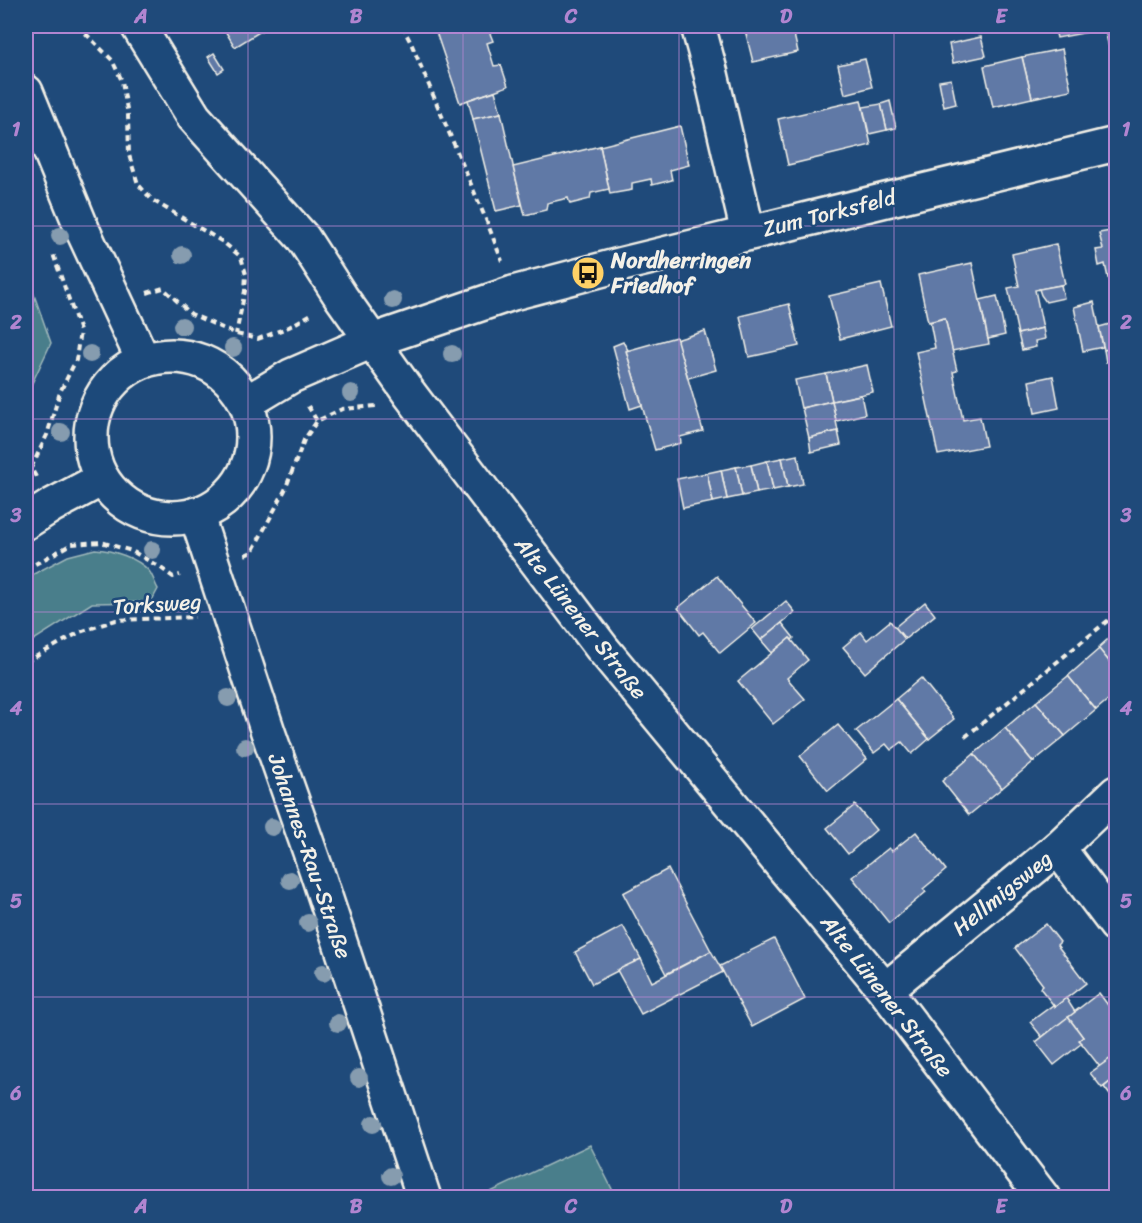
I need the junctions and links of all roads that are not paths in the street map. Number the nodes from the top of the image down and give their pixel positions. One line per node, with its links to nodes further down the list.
1 (138, 26): 6 (street, Alte Lünener Straße)
2 (698, 26): 5 (street)
3 (26, 92): 7 (street)
4 (1116, 144): 5 (street, Zum Torksfeld)
5 (748, 233): 6 (street, Zum Torksfeld)
6 (372, 341): 8 (street, Zum Torksfeld); 15 (street, Alte Lünener Straße)
7 (143, 360): 8 (street); 9 (street)
8 (246, 403): 11 (street)
9 (102, 479): 10 (street); 11 (street)
10 (38, 514)
11 (196, 514): 16 (street, Johannes-Rau-Straße)
12 (1116, 793): 13 (street, Hellmigsweg)
13 (1058, 848): 14 (street); 15 (street, Hellmigsweg)
14 (1116, 925)
15 (885, 990): 17 (street, Alte Lünener Straße)
16 (424, 1197)
17 (1043, 1197)

